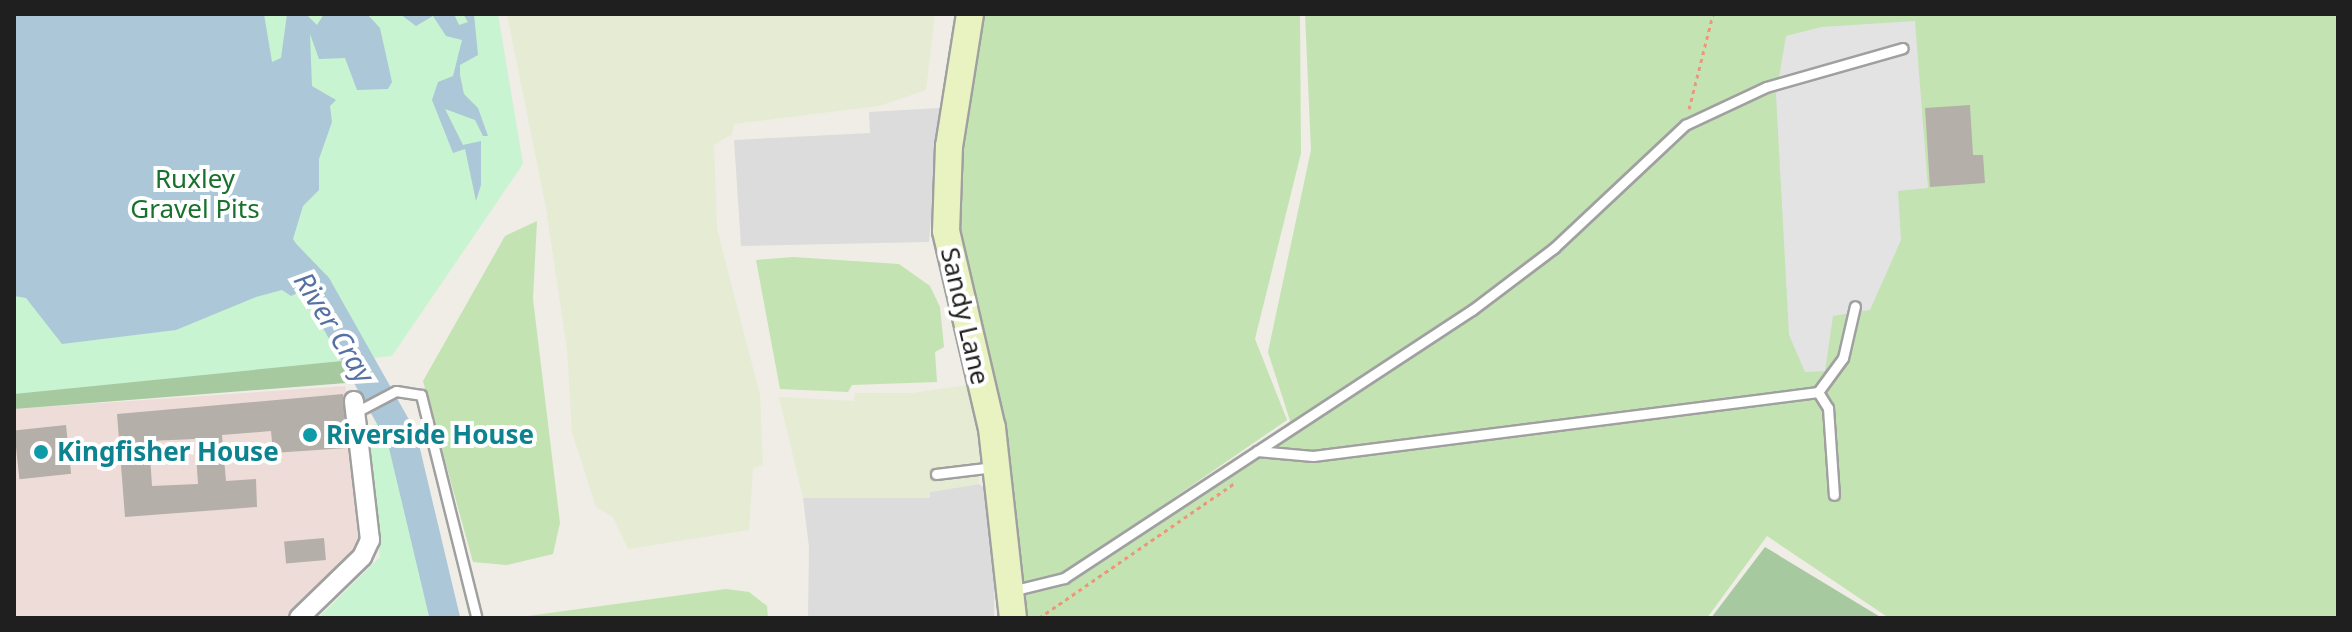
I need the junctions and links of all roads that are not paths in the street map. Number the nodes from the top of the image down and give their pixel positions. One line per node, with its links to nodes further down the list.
1 (970, 14): 7 (street, Sandy Lane)
2 (1903, 48): 6 (lane)
3 (1855, 306): 4 (lane)
4 (1818, 392): 6 (lane); 9 (lane)
5 (359, 407): 11 (lane); 12 (street)
6 (1257, 451): 10 (lane)
7 (997, 467): 8 (lane); 10 (street, Sandy Lane)
8 (936, 474)
9 (1834, 495)
10 (1011, 591): 13 (street, Sandy Lane)
11 (476, 616)
12 (299, 618)
13 (1013, 618)

